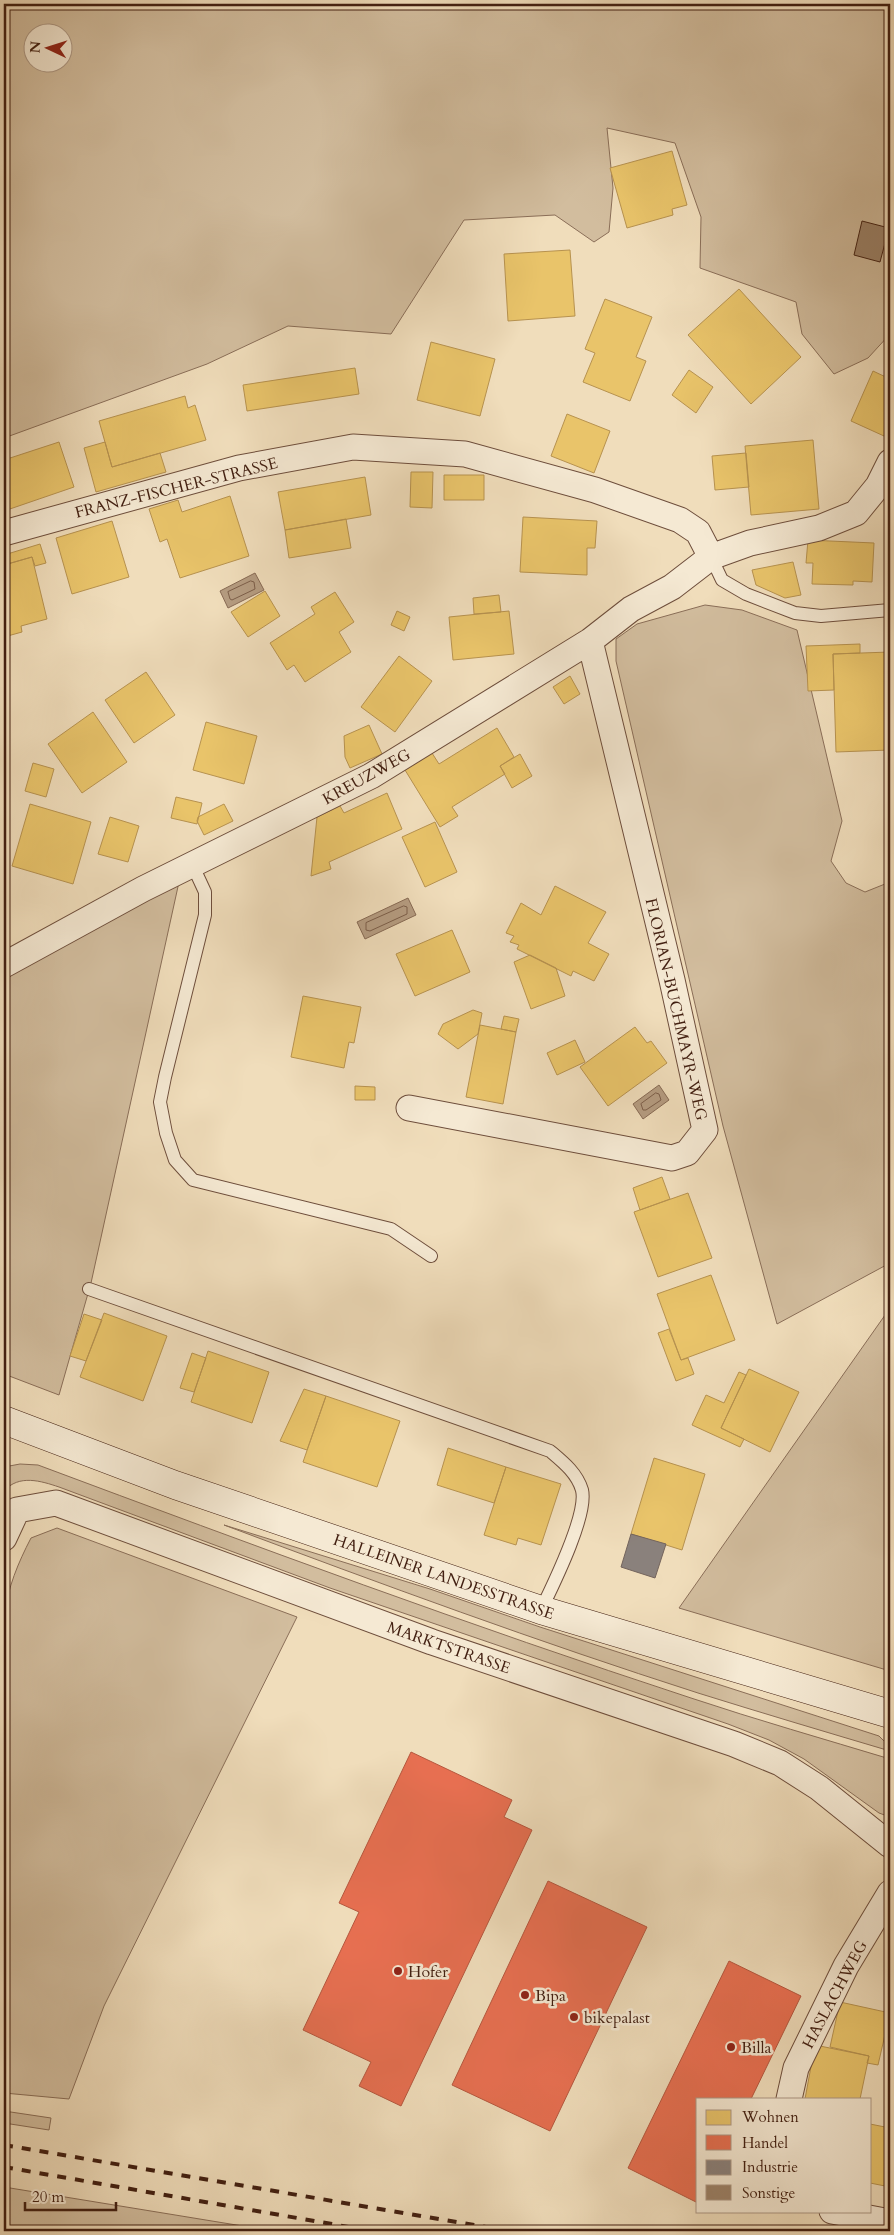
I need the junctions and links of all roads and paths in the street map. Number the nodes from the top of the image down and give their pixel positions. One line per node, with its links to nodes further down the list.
1 (890, 462): 3 (street, KREUZWEG)
2 (4, 533): 3 (street, FRANZ-FISCHER-STRASSE)
3 (711, 558): 4 (lane); 5 (street, KREUZWEG)
4 (890, 610)
5 (590, 642): 6 (street, KREUZWEG); 8 (street, FLORIAN-BUCHMAYR-WEG)
6 (192, 864): 7 (street, KREUZWEG); 9 (lane)
7 (4, 965)
8 (409, 1108)
9 (430, 1256)
10 (90, 1289): 13 (lane)
11 (4, 1420): 13 (main road, HALLEINER LANDESSTRASSE)
12 (4, 1538): 15 (street, MARKTSTRASSE)
13 (541, 1610): 14 (main road, HALLEINER LANDESSTRASSE)
14 (890, 1714)
15 (890, 1846)
16 (890, 1893): 17 (street, HASLACHWEG)
17 (789, 2098)
18 (837, 2212): 19 (street)
19 (890, 2222)

